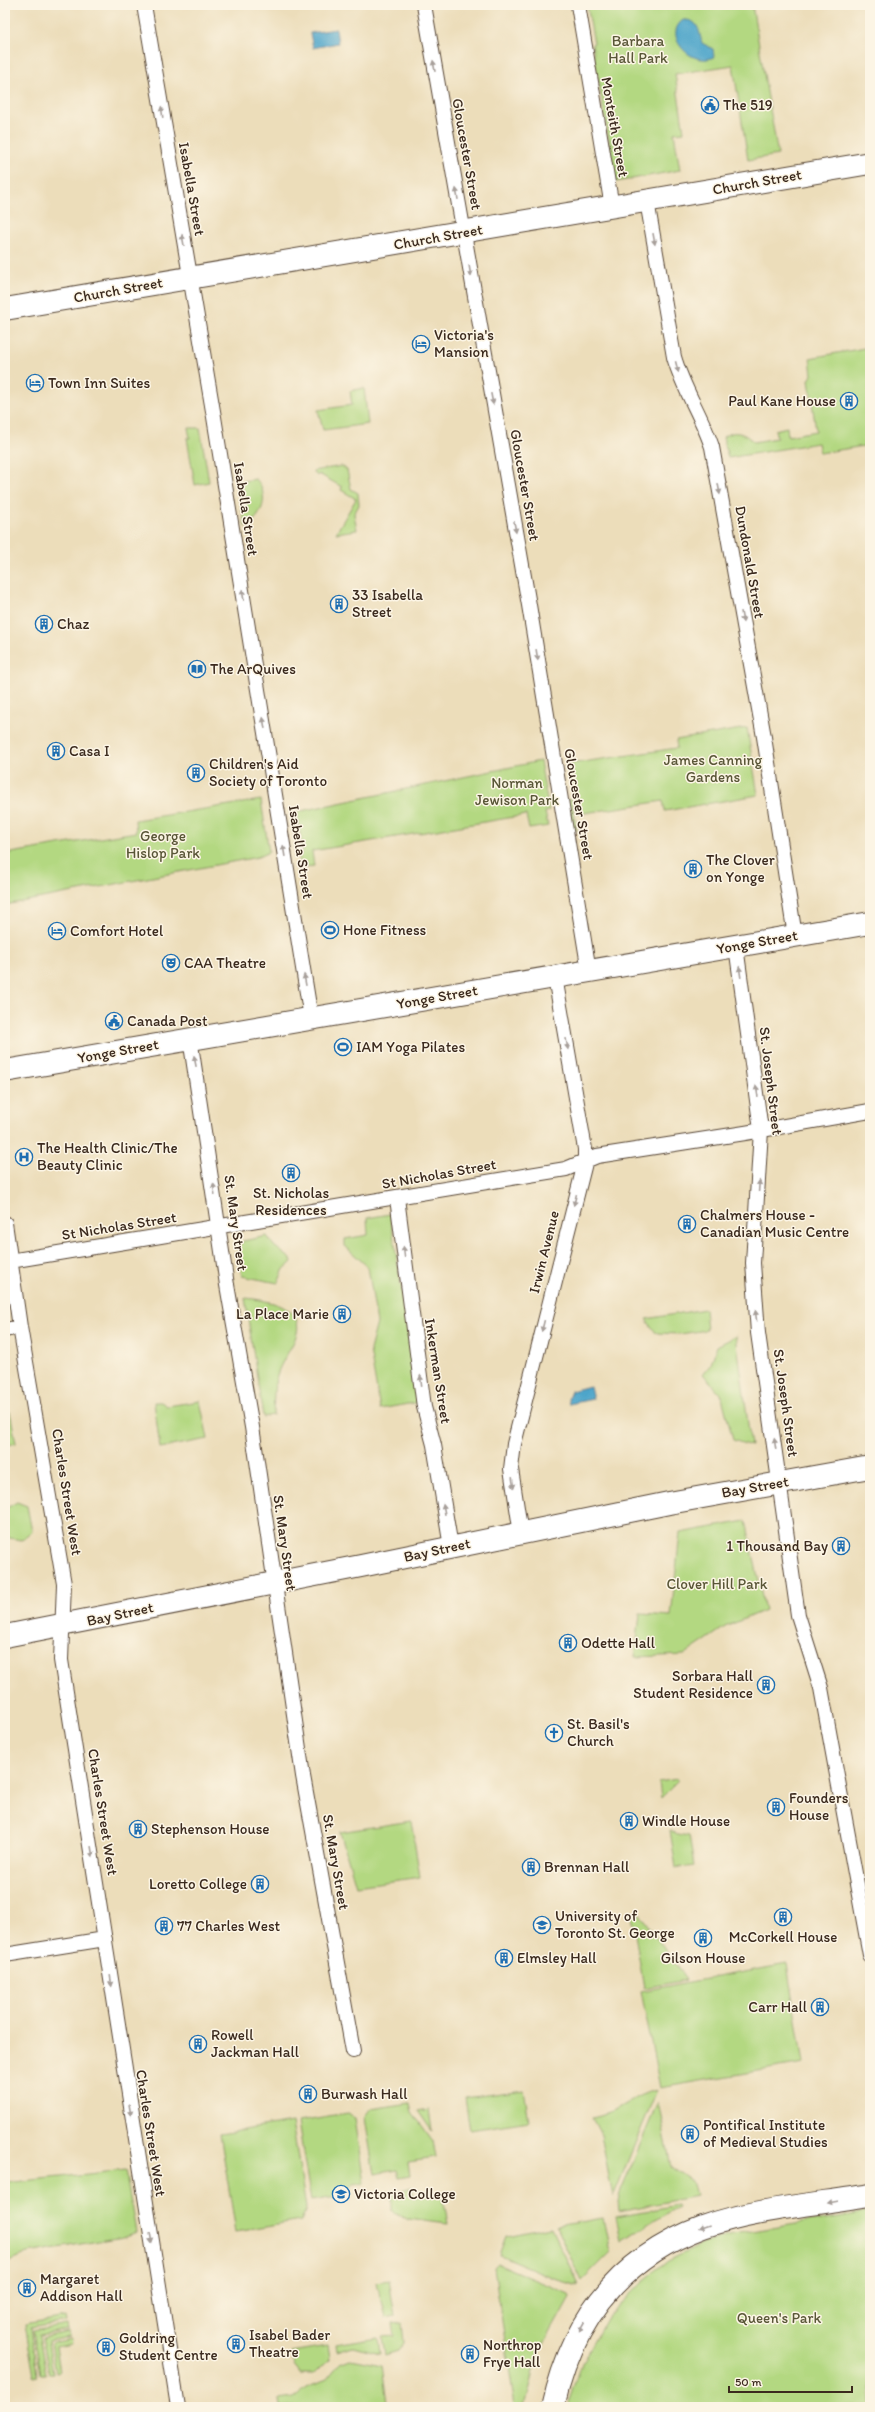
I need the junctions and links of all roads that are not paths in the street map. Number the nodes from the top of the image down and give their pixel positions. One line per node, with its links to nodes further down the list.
1 (144, 5): 8 (street, Isabella Street, one-way to 1)
2 (424, 5): 7 (street, Gloucester Street, one-way to 2)
3 (578, 5): 6 (street, Monteith Street)
4 (870, 163): 5 (main road, Church Street)
5 (647, 201): 6 (main road, Church Street); 11 (street, Dundonald Street, one-way to 11)
6 (612, 207): 7 (main road, Church Street)
7 (464, 232): 8 (main road, Church Street); 13 (street, Gloucester Street, one-way to 13)
8 (190, 278): 9 (main road, Church Street); 15 (street, Isabella Street, one-way to 8)
9 (5, 309)
10 (870, 923): 11 (main road, Yonge Street)
11 (795, 936): 12 (main road, Yonge Street)
12 (736, 946): 13 (main road, Yonge Street); 19 (street, St. Joseph Street, one-way to 12)
13 (589, 971): 14 (main road, Yonge Street)
14 (555, 977): 15 (main road, Yonge Street); 20 (street, Irwin Avenue, one-way to 20)
15 (311, 1018): 16 (main road, Yonge Street)
16 (190, 1038): 17 (main road, Yonge Street); 23 (street, St. Mary Street, one-way to 16)
17 (5, 1071)
18 (870, 1111): 19 (street, St Nicholas Street)
19 (761, 1130): 20 (street, St Nicholas Street); 28 (street, St. Joseph Street, one-way to 19)
20 (585, 1163): 21 (street, St Nicholas Street); 29 (street, Irwin Avenue, one-way to 29)
21 (397, 1198): 23 (street, St Nicholas Street); 30 (street, Inkerman Street, one-way to 21)
22 (5, 1223): 24 (street, Charles Street West)
23 (220, 1228): 24 (street, St Nicholas Street); 31 (street, St. Mary Street)
24 (10, 1261): 25 (street, Charles Street West)
25 (20, 1327): 26 (street); 32 (street, Charles Street West)
26 (5, 1330)
27 (870, 1467): 28 (main road, Bay Street)
28 (780, 1483): 29 (main road, Bay Street); 36 (street, St. Joseph Street)
29 (521, 1534): 30 (main road, Bay Street)
30 (451, 1547): 31 (main road, Bay Street)
31 (274, 1584): 32 (main road, Bay Street); 37 (street, St. Mary Street)
32 (62, 1626): 33 (main road, Bay Street); 34 (street, Charles Street West, one-way to 34)
33 (5, 1636)
34 (105, 1938): 35 (street); 39 (street, Charles Street West, one-way to 39)
35 (5, 1955)
36 (870, 1955)
37 (353, 2051)
38 (870, 2195): 40 (main road, one-way to 40)
39 (178, 2407)
40 (553, 2407)

